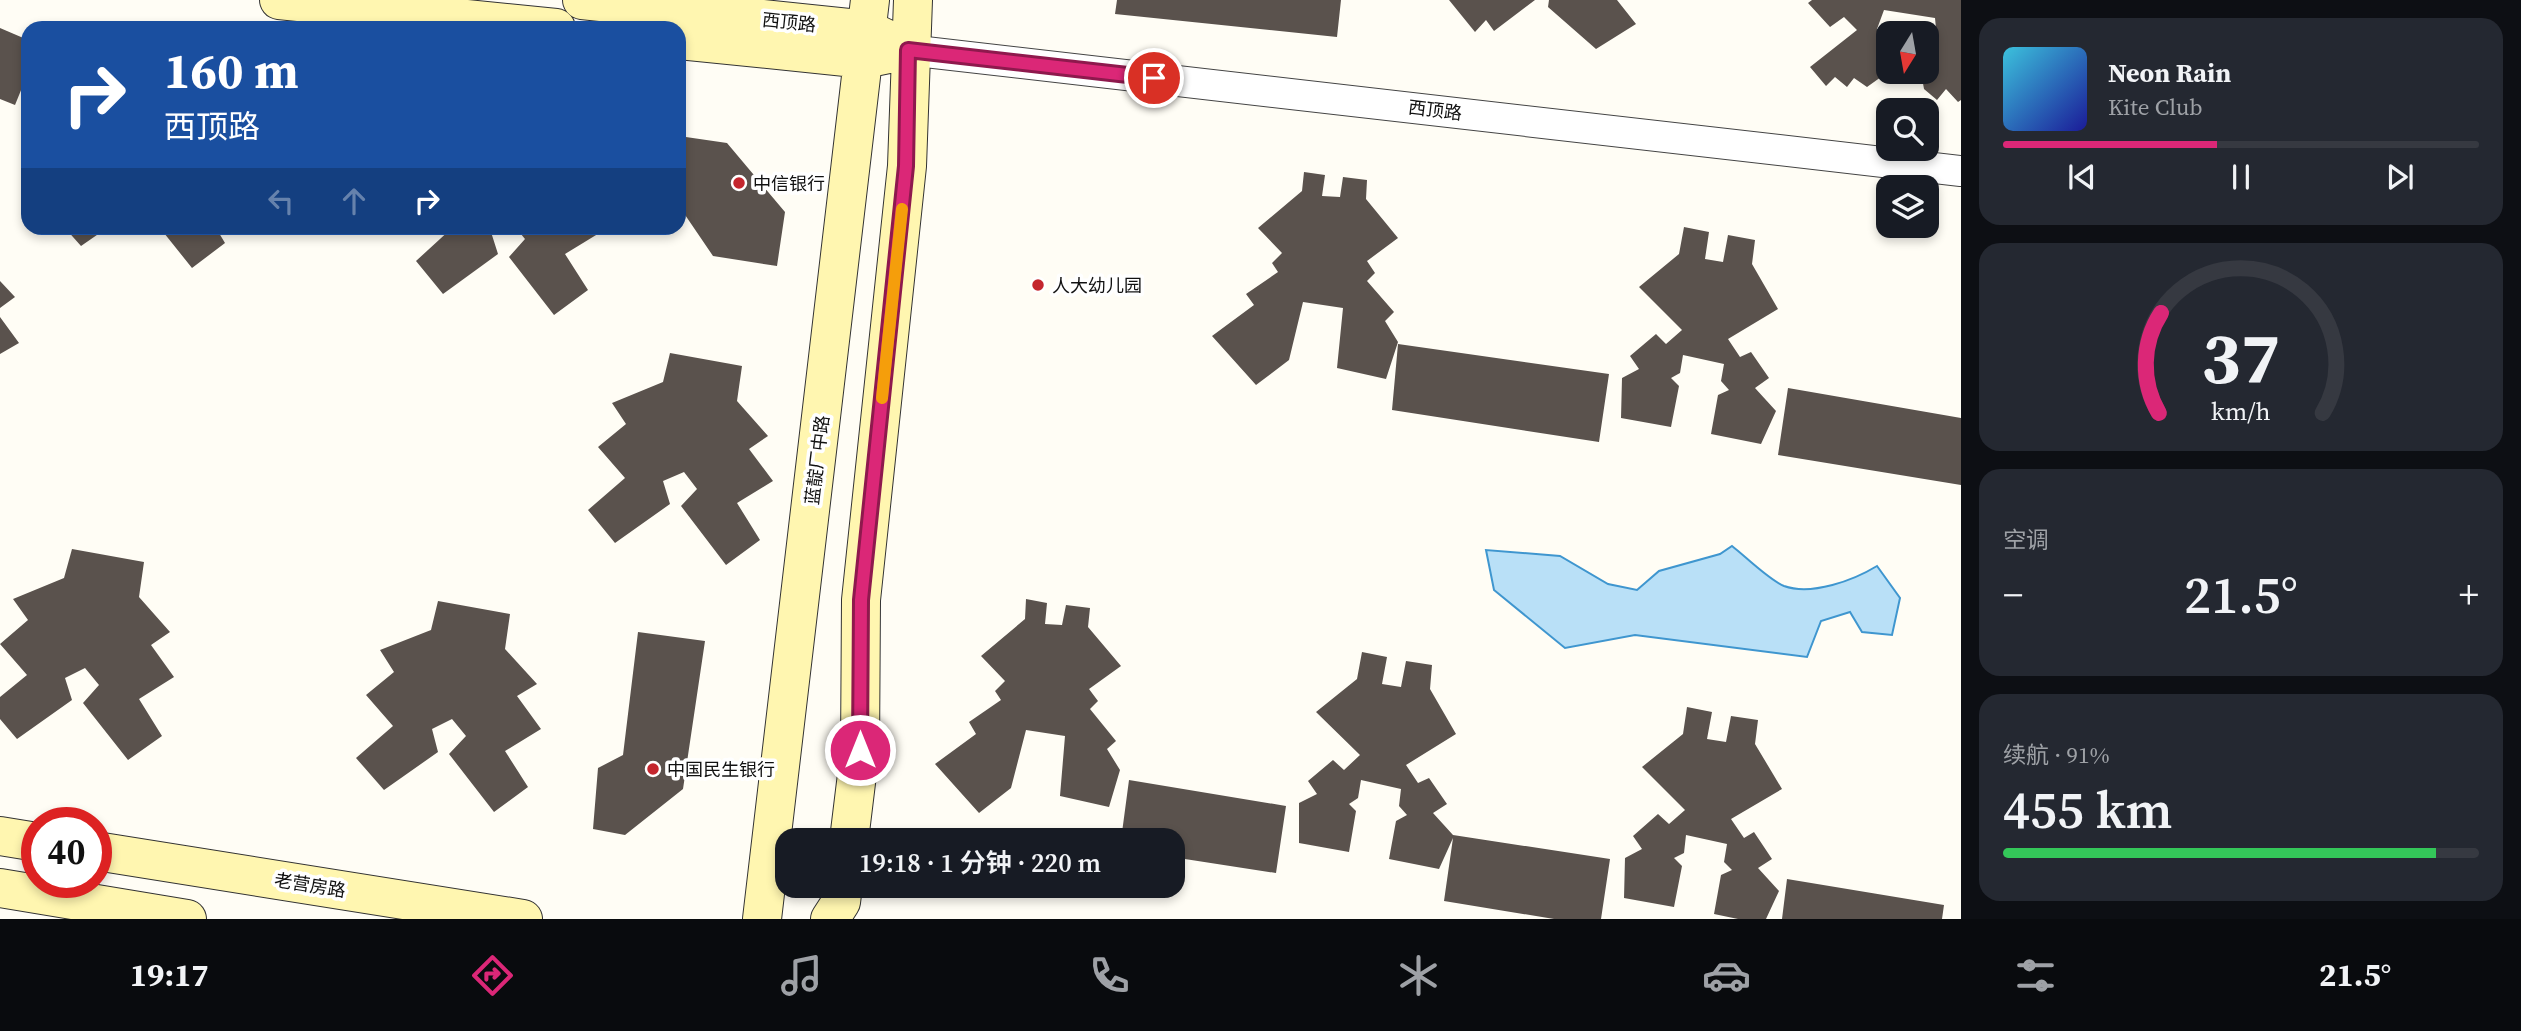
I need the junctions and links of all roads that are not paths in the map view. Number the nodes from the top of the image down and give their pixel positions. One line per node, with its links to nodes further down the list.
1 (279, 0): 4 (street)
2 (582, 0): 5 (street, 西顶路)
3 (913, 0): 7 (street)
4 (487, 21)
5 (868, 30): 6 (street, 西顶路); 7 (street, 西顶路); 17 (street, 蓝靛厂中路)
6 (686, 40)
7 (908, 50): 8 (street, 西顶路); 9 (street)
8 (1961, 171)
9 (850, 828)
10 (0, 836): 11 (street)
11 (21, 839)
12 (112, 854): 16 (street, 老营房路)
13 (0, 888): 15 (street)
14 (842, 898): 18 (street)
15 (187, 919)
16 (523, 919)
17 (762, 919)
18 (830, 919)

